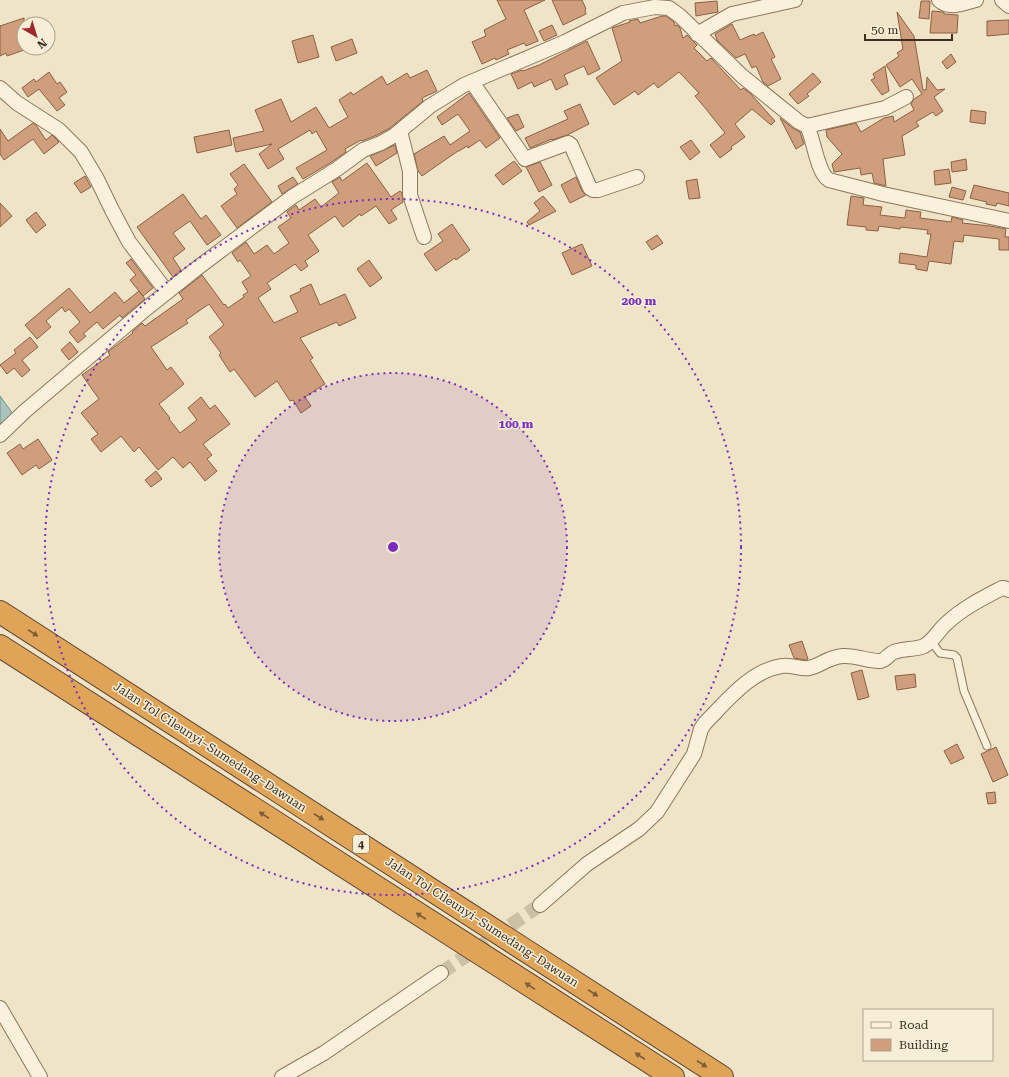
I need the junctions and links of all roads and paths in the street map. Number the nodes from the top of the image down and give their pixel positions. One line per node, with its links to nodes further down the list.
1 (795, 0): 6 (street)
2 (939, 0): 3 (street)
3 (976, 0)
4 (1002, 0): 5 (street)
5 (1009, 6)
6 (697, 34): 7 (street); 10 (street)
7 (472, 82): 11 (street); 12 (street)
8 (0, 88): 15 (street)
9 (906, 97): 10 (street)
10 (807, 126): 13 (street)
11 (400, 131): 14 (street); 15 (street)
12 (637, 177)
13 (1009, 221)
14 (424, 237)
15 (167, 292): 16 (street)
16 (0, 435)
17 (1009, 590): 19 (street)
18 (0, 612): 28 (highway, Jalan Tol Cileunyi–Sumedang–Dawuan / 4, one-way to 28)
19 (931, 641): 21 (lane); 22 (street)
20 (0, 646): 27 (highway, 4, one-way to 20)
21 (987, 746)
22 (540, 905)
23 (441, 974): 26 (street)
24 (0, 1008): 25 (street)
25 (40, 1077)
26 (282, 1077)
27 (673, 1077)
28 (722, 1077)

